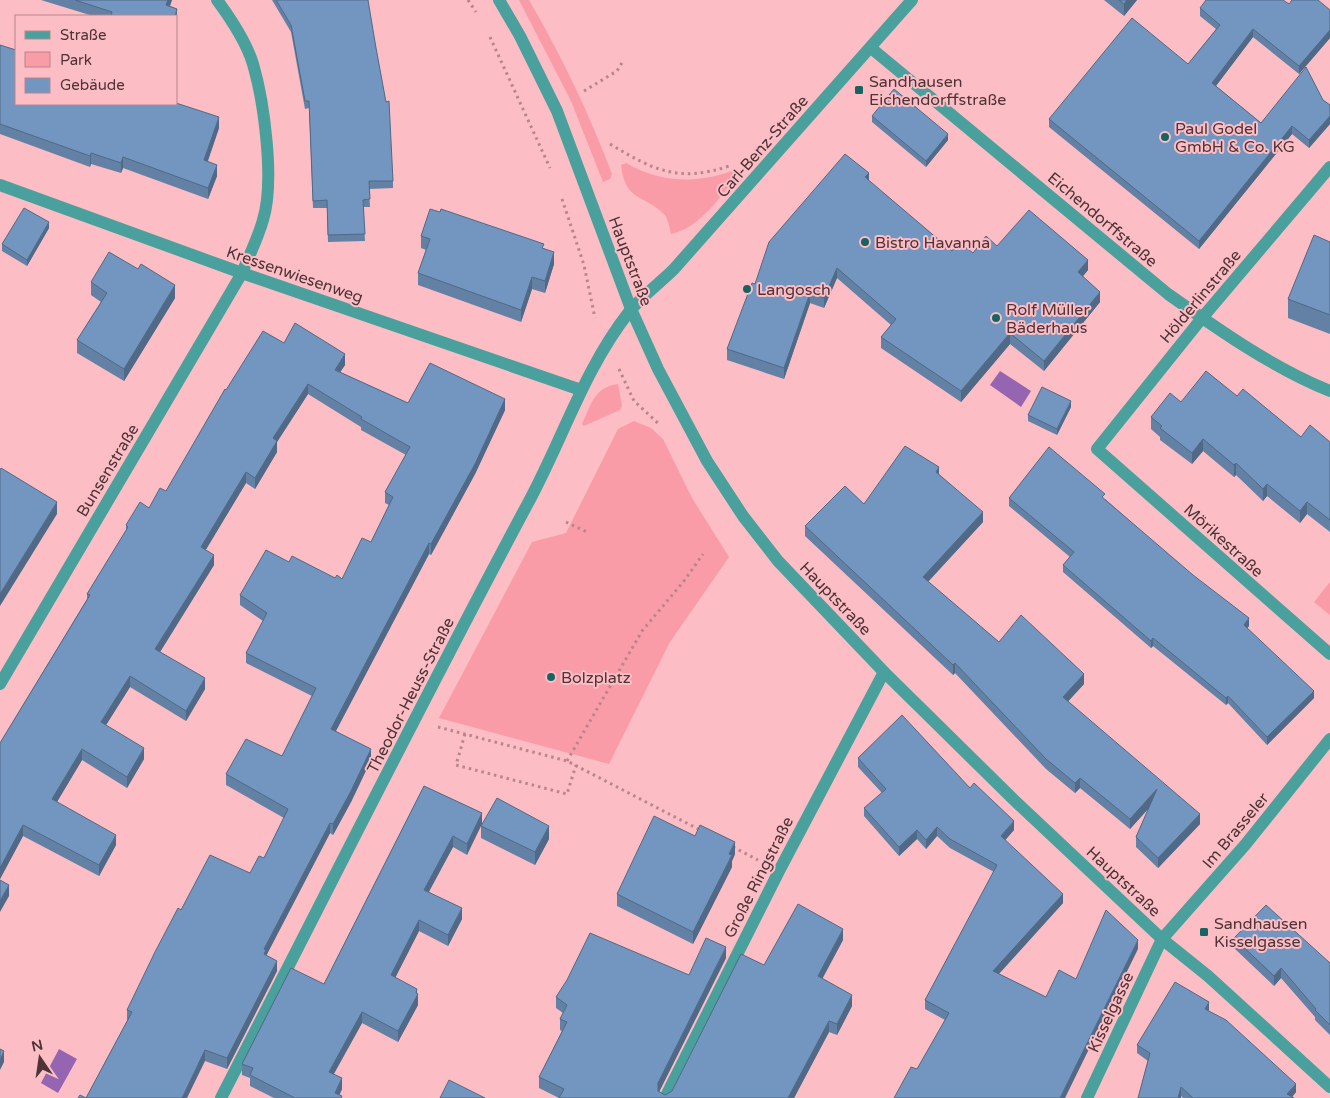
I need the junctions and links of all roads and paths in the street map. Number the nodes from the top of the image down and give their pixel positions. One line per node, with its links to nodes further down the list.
1 (217, 0): 16 (street, Bunsenstraße)
2 (468, 0): 5 (path)
3 (499, 0): 17 (street, Hauptstraße)
4 (912, 0): 7 (street, Carl-Benz-Straße)
5 (478, 14)
6 (487, 28): 13 (path)
7 (871, 48): 17 (street, Carl-Benz-Straße); 19 (street, Eichendorffstraße)
8 (623, 61): 9 (path)
9 (584, 91)
10 (610, 144): 11 (path)
11 (729, 166)
12 (1330, 167): 19 (street, Hölderlinstraße)
13 (554, 176)
14 (0, 185): 16 (street, Kressenwiesenweg)
15 (560, 194): 18 (path)
16 (242, 273): 20 (street, Kressenwiesenweg); 28 (street, Bunsenstraße)
17 (631, 309): 20 (street, Theodor-Heuss-Straße); 27 (street, Hauptstraße)
18 (595, 318)
19 (1202, 318): 21 (street, Eichendorffstraße); 22 (street, Hölderlinstraße)
20 (581, 390): 29 (street, Theodor-Heuss-Straße)
21 (1330, 390)
22 (1097, 449): 26 (street, Mörikestraße)
23 (566, 522): 24 (path)
24 (589, 534)
25 (703, 554): 32 (path)
26 (1330, 654)
27 (884, 672): 36 (street, Große Ringstraße); 37 (street, Hauptstraße)
28 (0, 684)
29 (416, 721): 30 (path); 39 (street, Theodor-Heuss-Straße)
30 (465, 734): 32 (path); 33 (path)
31 (1330, 739): 37 (street, Im Brasseler)
32 (567, 761): 33 (path)
33 (576, 765): 34 (path)
34 (701, 831)
35 (727, 844): 36 (path)
36 (779, 871): 40 (street, Große Ringstraße)
37 (1162, 939): 38 (street, Hauptstraße); 41 (street, Kisselgasse)
38 (1330, 1087)
39 (221, 1098)
40 (665, 1098)
41 (1087, 1098)

